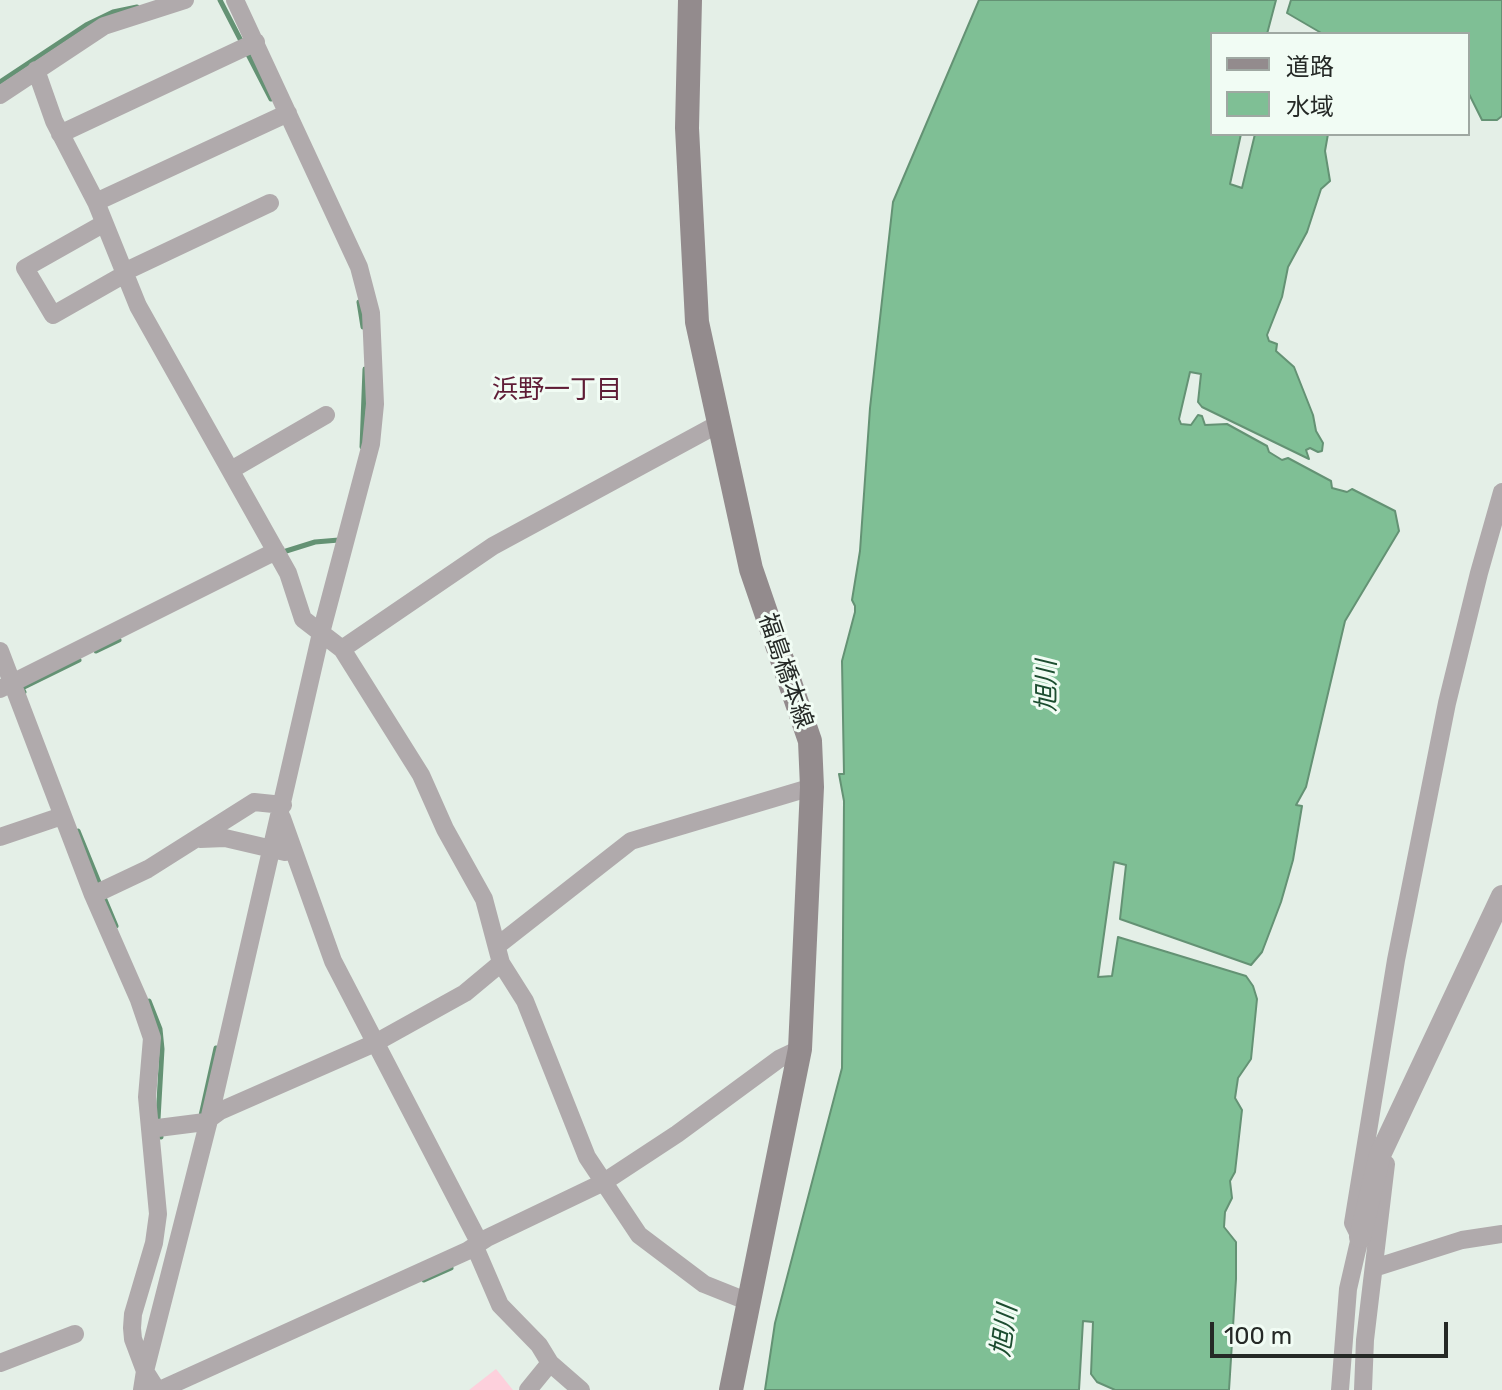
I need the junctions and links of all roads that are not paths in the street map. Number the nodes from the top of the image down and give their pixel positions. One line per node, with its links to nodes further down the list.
1 (183, 0): 4 (street)
2 (235, 0): 5 (street)
3 (690, 0): 15 (main road, 福島橋本線)
4 (118, 10): 6 (street)
5 (250, 44): 8 (street); 9 (street)
6 (36, 70): 7 (street); 9 (street)
7 (6, 81)
8 (282, 116): 10 (street); 19 (street)
9 (60, 134): 10 (street)
10 (96, 202): 12 (street)
11 (270, 203): 13 (street)
12 (103, 224): 13 (street); 13 (street)
13 (124, 273): 16 (street)
14 (326, 415): 16 (street)
15 (720, 423): 20 (street); 23 (main road, 福島橋本線)
16 (231, 470): 18 (street)
17 (1502, 492): 40 (street)
18 (276, 551): 19 (street); 22 (street)
19 (316, 629): 20 (street); 24 (street)
20 (342, 649): 32 (street)
21 (0, 651): 22 (street)
22 (6, 686): 25 (street)
23 (812, 787): 32 (street); 34 (main road, 福島橋本線)
24 (278, 807): 27 (street); 28 (street); 29 (street)
25 (62, 816): 26 (street); 30 (street)
26 (0, 837)
27 (197, 840): 28 (street); 30 (street)
28 (267, 848): 29 (street); 35 (street)
29 (293, 854): 33 (street)
30 (98, 892): 36 (street)
31 (1502, 896): 37 (street)
32 (499, 954): 33 (street); 38 (street)
33 (371, 1045): 35 (street); 41 (street)
34 (800, 1049): 38 (street); 43 (main road, 福島橋本線)
35 (202, 1121): 36 (street); 47 (street)
36 (156, 1128): 47 (street)
37 (1389, 1134): 40 (street); 42 (street)
38 (604, 1182): 41 (street); 43 (street)
39 (1502, 1234): 42 (street)
40 (1360, 1237): 52 (street)
41 (477, 1244): 46 (street); 48 (street)
42 (1374, 1268): 53 (street)
43 (749, 1302): 51 (main road, 福島橋本線)
44 (75, 1334): 45 (street)
45 (0, 1363)
46 (550, 1363): 49 (street); 50 (street)
47 (141, 1368): 48 (street)
48 (159, 1390)
49 (528, 1390)
50 (581, 1390)
51 (731, 1390)
52 (1340, 1390)
53 (1363, 1390)

